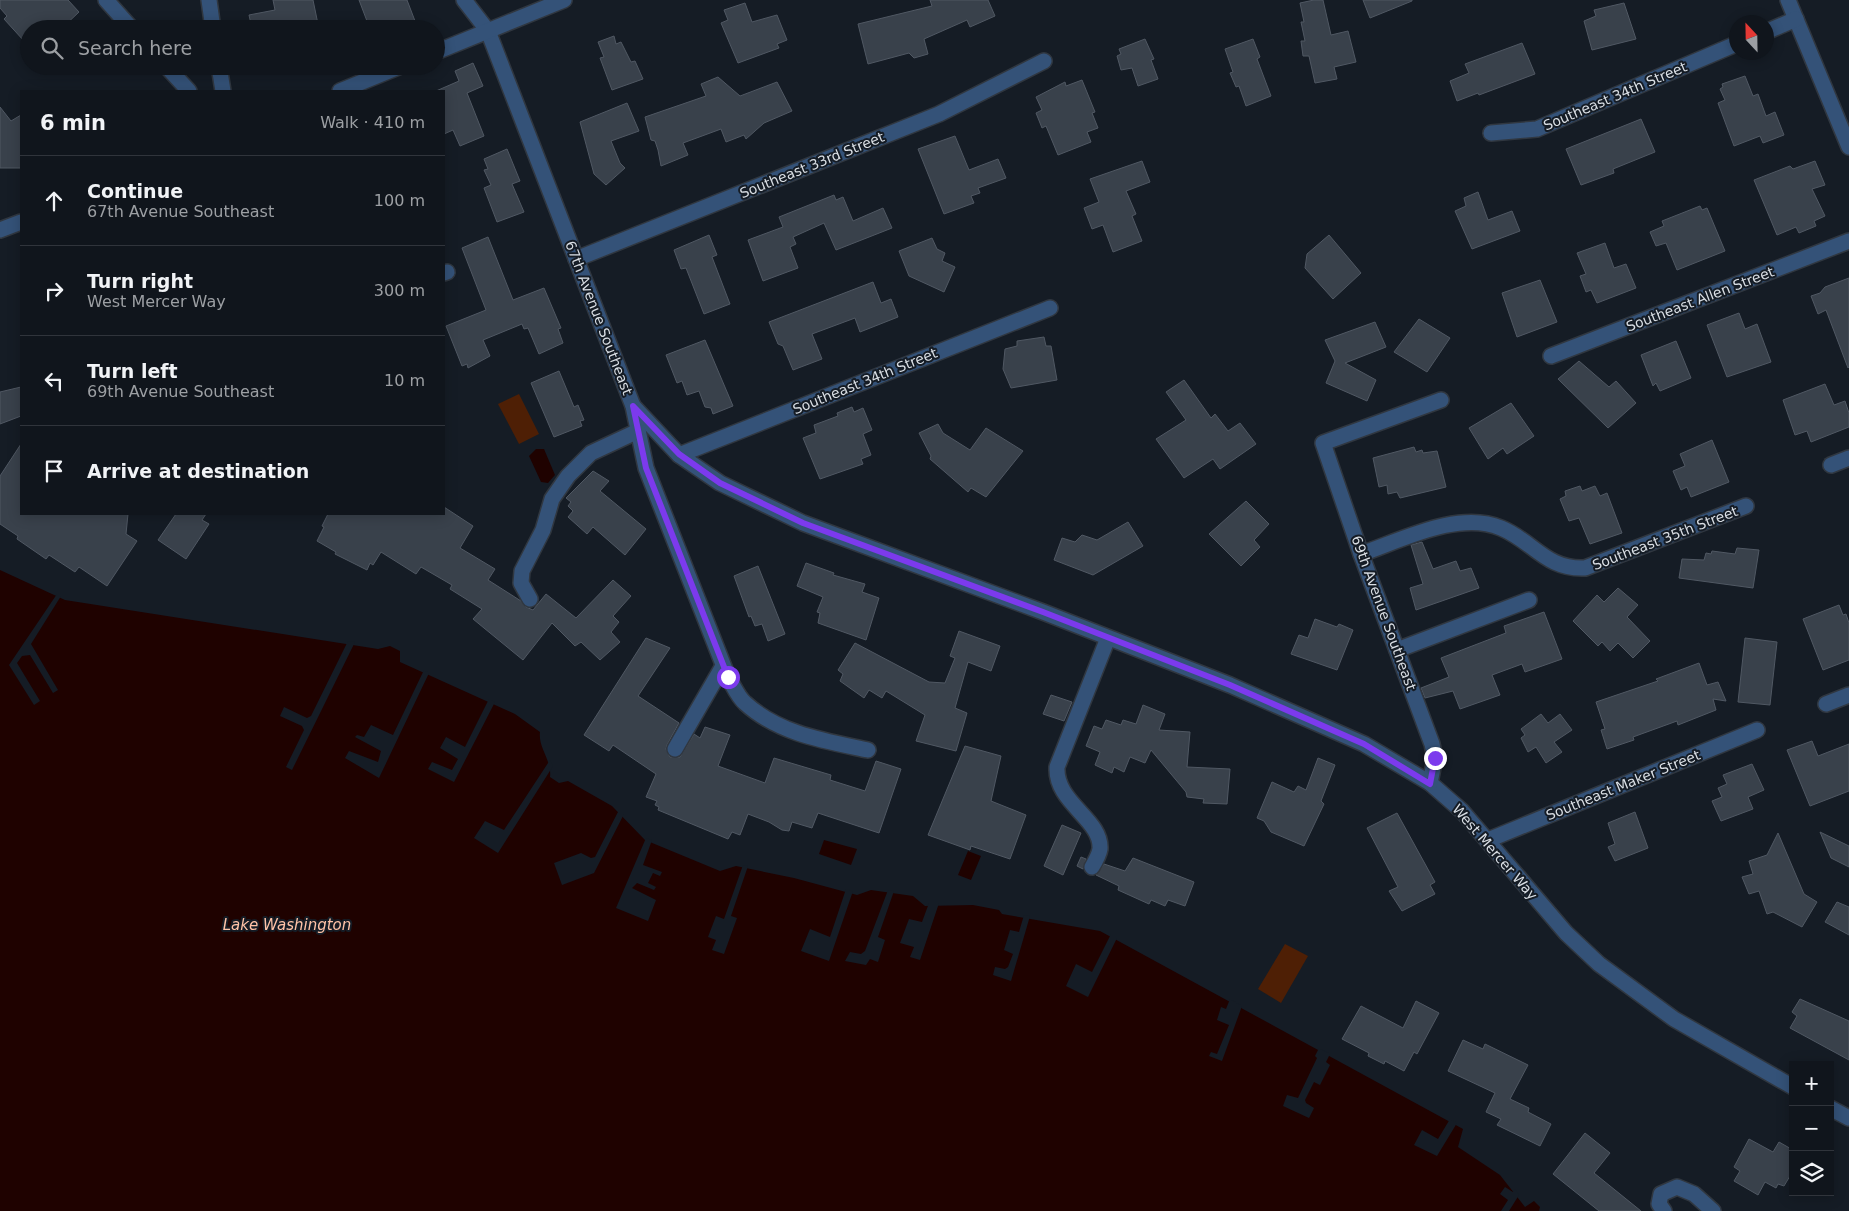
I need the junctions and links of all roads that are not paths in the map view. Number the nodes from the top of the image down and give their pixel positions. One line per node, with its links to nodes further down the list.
1 (106, 0): 7 (street)
2 (209, 0): 8 (street)
3 (464, 0): 10 (street)
4 (564, 0): 10 (street)
5 (1788, 0): 6 (street)
6 (1796, 19): 9 (street); 21 (street)
7 (124, 20)
8 (212, 20)
9 (1774, 29)
10 (488, 31): 12 (street); 25 (street, 67th Avenue Southeast)
11 (1729, 47): 20 (street, Southeast 34th Street)
12 (445, 48)
13 (1044, 62): 25 (street, Southeast 33rd Street)
14 (174, 75): 17 (street)
15 (220, 75): 18 (street)
16 (380, 75): 19 (street)
17 (188, 90)
18 (223, 90)
19 (342, 90)
20 (1491, 133)
21 (1849, 147)
22 (20, 222): 23 (street)
23 (0, 230)
24 (1849, 241): 27 (street, Southeast Allen Street)
25 (576, 259): 29 (street, 67th Avenue Southeast)
26 (1050, 308): 31 (street, Southeast 34th Street)
27 (1551, 356)
28 (1441, 400): 35 (street, 69th Avenue Southeast)
29 (633, 406): 30 (street, 67th Avenue Southeast); 31 (street, West Mercer Way)
30 (638, 431): 36 (street); 40 (street, 67th Avenue Southeast)
31 (679, 454): 38 (street, West Mercer Way)
32 (1849, 458): 33 (street)
33 (1831, 465)
34 (1746, 506): 35 (street, Southeast 35th Street)
35 (1361, 554): 39 (street, 69th Avenue Southeast)
36 (530, 600)
37 (1529, 600): 39 (street)
38 (1108, 638): 46 (street, West Mercer Way); 48 (street)
39 (1397, 650): 46 (street, 69th Avenue Southeast)
40 (723, 666): 44 (street); 45 (street, 67th Avenue Southeast)
41 (1849, 694): 42 (street)
42 (1826, 704)
43 (1757, 730): 47 (street, Southeast Maker Street)
44 (675, 749)
45 (868, 750)
46 (1430, 784): 47 (street, West Mercer Way)
47 (1488, 840): 49 (street, West Mercer Way)
48 (1092, 867)
49 (1789, 1085)
50 (1834, 1110): 51 (street)
51 (1849, 1118)
52 (1664, 1211): 53 (street)
53 (1712, 1211)

